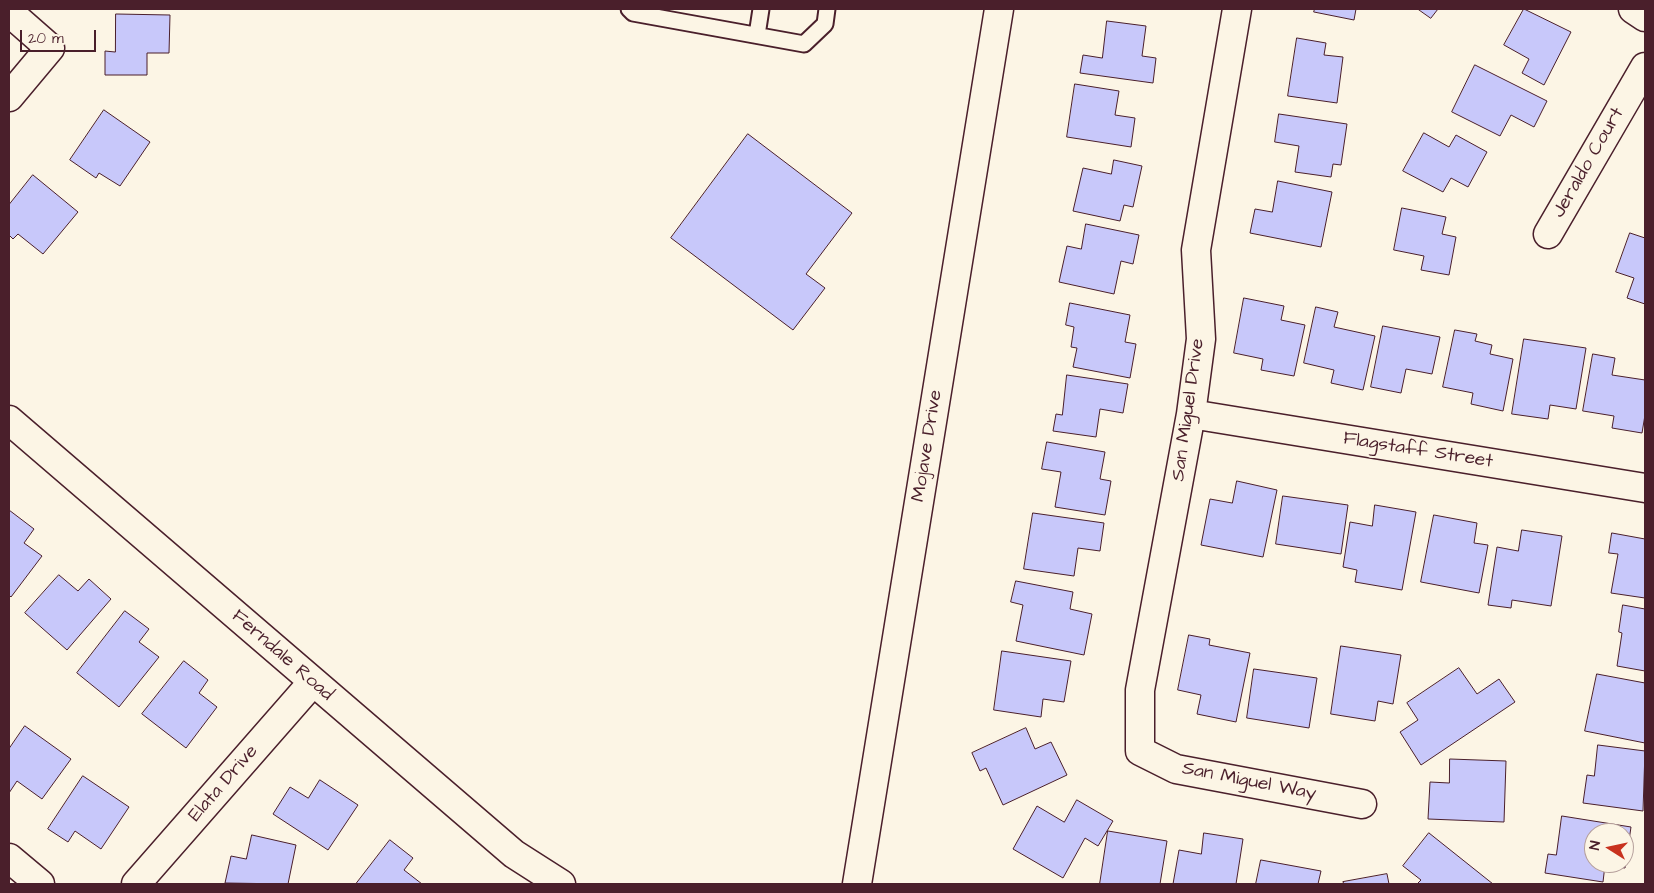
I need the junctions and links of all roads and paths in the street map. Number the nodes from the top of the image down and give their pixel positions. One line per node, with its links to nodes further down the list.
1 (630, 9): 7 (lane)
2 (761, 9): 10 (lane)
3 (999, 9): 24 (street, Mojave Drive)
4 (1236, 9): 14 (street, San Miguel Drive)
5 (1633, 9): 9 (street)
6 (9, 12): 12 (street)
7 (683, 15): 10 (lane)
8 (826, 16): 10 (lane)
9 (1645, 17)
10 (757, 35)
11 (1645, 67): 13 (street, Jeraldo Court)
12 (9, 97)
13 (1548, 234)
14 (1191, 414): 16 (street, Flagstaff Street); 18 (street, San Miguel Drive)
15 (9, 420): 17 (street, Ferndale Road)
16 (1645, 488)
17 (312, 683): 22 (street, Elata Drive); 23 (street, Ferndale Road)
18 (1140, 751): 19 (street, San Miguel Way)
19 (1362, 804)
20 (9, 858): 21 (street)
21 (40, 884)
22 (136, 884)
23 (561, 884)
24 (857, 884)

